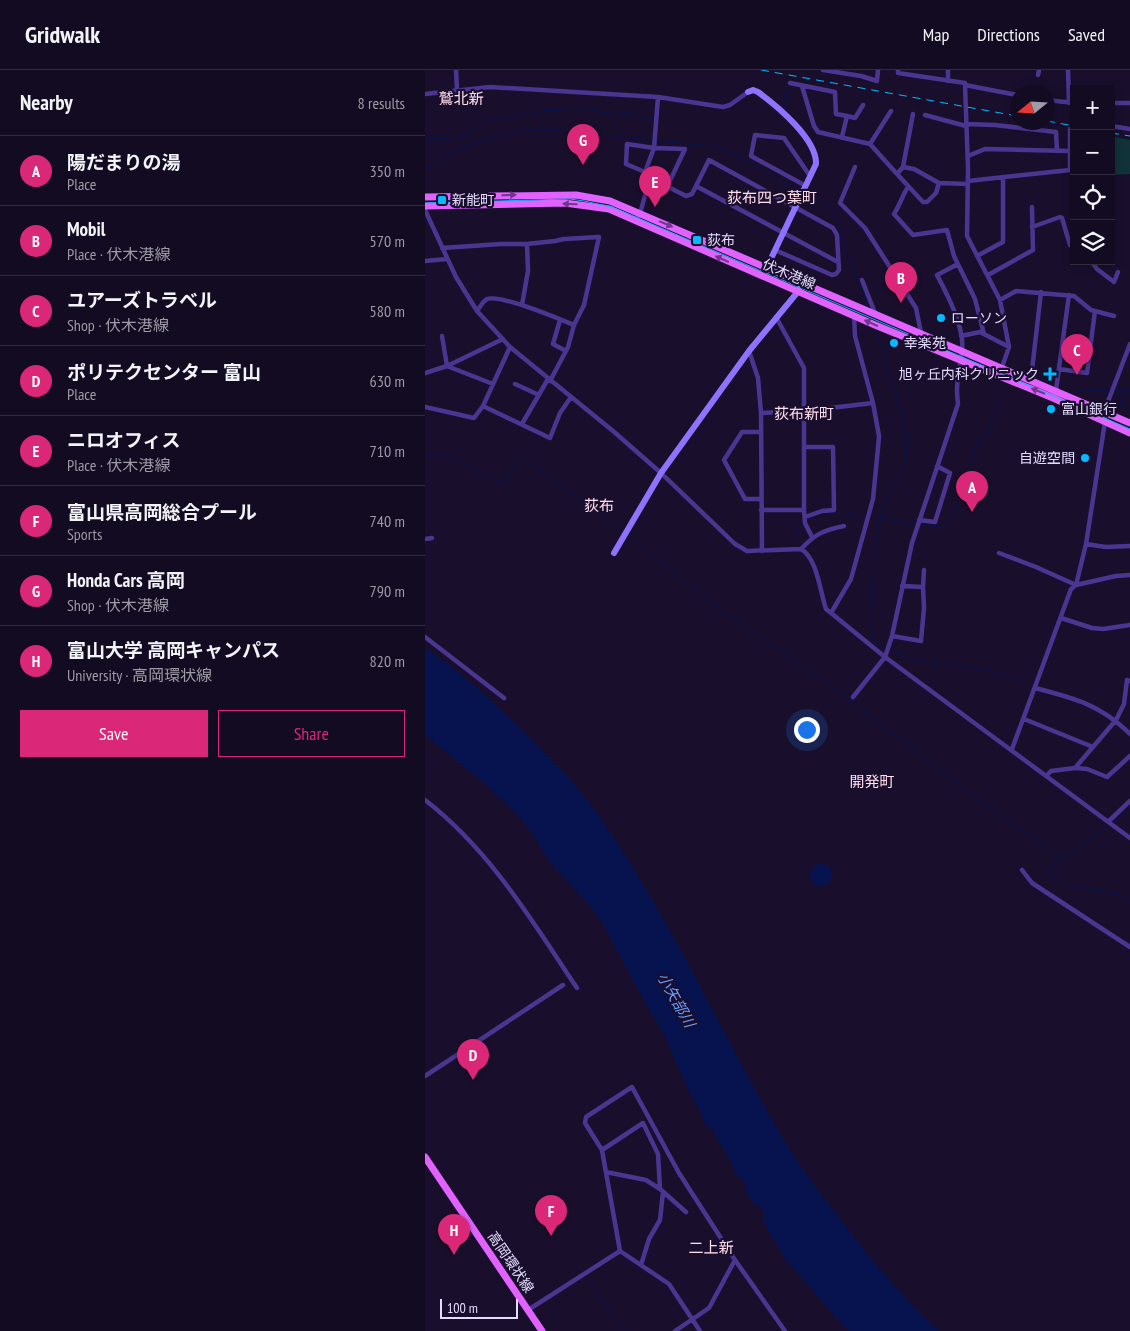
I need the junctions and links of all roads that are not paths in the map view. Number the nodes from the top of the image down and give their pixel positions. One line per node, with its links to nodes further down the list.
1 (456, 70): 11 (street)
2 (823, 70): 3 (street)
3 (878, 70)
4 (899, 70): 7 (street)
5 (948, 70): 7 (street)
6 (1068, 70): 13 (street)
7 (948, 81): 8 (street)
8 (965, 83)
9 (790, 84): 10 (street)
10 (802, 86): 25 (street); 29 (street)
11 (457, 90): 14 (street); 16 (street)
12 (748, 92): 16 (street); 40 (street)
13 (1070, 92)
14 (425, 94)
15 (1010, 94): 26 (street)
16 (658, 98): 31 (street)
17 (1055, 101): 18 (street)
18 (1070, 103)
19 (1115, 103): 20 (street)
20 (1130, 103)
21 (863, 105): 25 (street)
22 (891, 111): 30 (street)
23 (913, 114): 36 (street)
24 (925, 115): 26 (street)
25 (847, 116): 29 (street)
26 (966, 125): 32 (street); 34 (street)
27 (1115, 127): 28 (street)
28 (1130, 129)
29 (841, 137): 30 (street)
30 (870, 144): 39 (street)
31 (654, 148): 38 (street); 38 (street); 44 (street)
32 (1057, 151): 33 (street); 34 (street)
33 (1070, 151)
34 (968, 156): 43 (street)
35 (855, 167): 85 (street)
36 (903, 167): 39 (street); 42 (street)
37 (1070, 170): 41 (street)
38 (645, 174): 44 (street); 53 (street)
39 (897, 174): 47 (street)
40 (810, 176): 46 (street); 46 (street)
41 (1003, 177): 43 (street); 61 (street)
42 (939, 183): 43 (street); 47 (street)
43 (968, 183): 61 (street)
44 (667, 186): 45 (street)
45 (696, 186): 50 (street); 56 (street)
46 (805, 186): 50 (street)
47 (908, 187): 65 (street)
48 (425, 197): 53 (main road, 伏木港線, one-way to 53)
49 (425, 206): 54 (main road, 伏木港線, one-way to 49)
50 (795, 207): 56 (street); 64 (street)
51 (1032, 207): 55 (street)
52 (425, 210): 59 (street)
53 (640, 212): 54 (street); 67 (main road, 伏木港線, one-way to 67)
54 (636, 220): 72 (main road, 伏木港線, one-way to 54)
55 (1032, 227): 58 (street); 69 (street)
56 (783, 233): 60 (street); 64 (street)
57 (527, 244): 59 (street); 76 (street); 84 (street)
58 (1070, 245)
59 (442, 248): 62 (street)
60 (775, 250): 64 (street); 67 (street)
61 (977, 256): 69 (street)
62 (447, 259): 63 (street); 77 (street)
63 (425, 261)
64 (838, 262)
65 (958, 264): 86 (street); 88 (street)
66 (1094, 265): 68 (street)
67 (767, 267): 71 (main road, 伏木港線)
68 (1118, 272)
69 (988, 275): 75 (street)
70 (862, 280): 79 (street)
71 (803, 282): 72 (street); 79 (main road, 伏木港線)
72 (799, 290): 80 (main road, 伏木港線); 82 (street)
73 (1041, 292): 74 (street); 75 (street); 102 (street)
74 (1069, 295): 78 (street); 99 (street)
75 (1000, 300): 92 (street)
76 (522, 305): 77 (street); 83 (street)
77 (477, 311): 89 (street)
78 (1095, 311): 81 (street); 99 (street)
79 (875, 313): 85 (main road, 伏木港線)
80 (854, 315): 96 (main road, 伏木港線, one-way to 80); 109 (street)
81 (1114, 316)
82 (776, 317): 95 (street); 112 (street)
83 (560, 320): 84 (street); 94 (street)
84 (574, 325): 94 (street)
85 (921, 333): 93 (main road, 伏木港線)
86 (984, 334): 88 (street); 92 (street)
87 (442, 336): 97 (street)
88 (961, 336): 93 (street)
89 (503, 339): 91 (street); 97 (street)
90 (1130, 344): 113 (street)
91 (510, 347): 103 (street); 104 (street)
92 (1009, 347): 98 (street)
93 (962, 350): 96 (street); 98 (main road, 伏木港線)
94 (566, 351): 103 (street)
95 (749, 351): 114 (street); 122 (street)
96 (960, 359): 101 (main road, 伏木港線); 121 (street)
97 (447, 366): 100 (street); 104 (street)
98 (1002, 368): 101 (street); 102 (main road, 伏木港線)
99 (1059, 369): 106 (street)
100 (425, 374)
101 (999, 376): 115 (main road, 伏木港線, one-way to 101)
102 (1031, 379): 106 (main road, 伏木港線)
103 (549, 380): 107 (street); 108 (street)
104 (493, 384): 110 (street)
105 (515, 384): 107 (street)
106 (1056, 390): 113 (main road, 伏木港線)
107 (539, 395): 117 (street)
108 (571, 397): 117 (street); 122 (street)
109 (873, 403): 112 (street); 143 (street)
110 (483, 406): 111 (street); 117 (street)
111 (425, 408)
112 (804, 411): 114 (street); 120 (street)
113 (1104, 412): 115 (street); 116 (main road, 伏木港線)
114 (761, 413): 118 (street)
115 (1105, 422): 119 (main road, 伏木港線); 132 (street)
116 (1130, 423)
117 (522, 424)
118 (761, 432): 123 (street); 123 (street)
119 (1130, 433)
120 (804, 447): 125 (street); 126 (street)
121 (937, 466): 127 (street); 127 (street)
122 (661, 473): 135 (street); 136 (street)
123 (761, 499): 124 (street)
124 (761, 510): 125 (street); 135 (street)
125 (804, 510): 126 (street)
126 (805, 518): 129 (street)
127 (919, 520): 141 (street)
128 (844, 526): 129 (street)
129 (812, 537): 134 (street)
130 (432, 538): 131 (street)
131 (425, 539)
132 (1085, 544): 133 (street); 140 (street)
133 (1130, 546)
134 (801, 549): 135 (street); 143 (street)
135 (762, 551)
136 (614, 553)
137 (999, 553): 140 (street)
138 (923, 570): 142 (street)
139 (1130, 575): 140 (street)
140 (1076, 585): 144 (street)
141 (902, 586): 142 (street); 146 (street)
142 (923, 587): 146 (street)
143 (831, 613): 148 (street)
144 (1061, 618): 145 (street); 150 (street)
145 (1130, 625)
146 (891, 636): 148 (street)
147 (425, 637): 152 (street)
148 (885, 657): 151 (street); 157 (street)
149 (1130, 681): 154 (street)
150 (1035, 688): 153 (street); 154 (street)
151 (853, 697)
152 (504, 698)
153 (1024, 719): 156 (street); 157 (street)
154 (1116, 720): 155 (street); 156 (street)
155 (1130, 734)
156 (1093, 747): 159 (street)
157 (1012, 749): 160 (street)
158 (1130, 756): 159 (street)
159 (1075, 768): 160 (street)
160 (1047, 775): 163 (street)
161 (425, 800): 168 (street)
162 (1130, 801): 163 (street)
163 (1109, 821): 164 (street)
164 (1130, 838)
165 (1022, 870): 166 (street)
166 (1130, 947)
167 (563, 985): 169 (street)
168 (577, 988)
169 (425, 1076)
170 (602, 1150): 172 (street); 173 (street); 176 (street)
171 (425, 1157): 178 (main road, 高岡環状線)
172 (606, 1172): 173 (street); 175 (street)
173 (661, 1190): 174 (street); 177 (street)
174 (685, 1212)
175 (620, 1251): 177 (street); 178 (street)
176 (735, 1260): 179 (street); 183 (street)
177 (641, 1265): 179 (street)
178 (528, 1310): 180 (main road, 高岡環状線)
179 (692, 1320): 181 (street); 182 (street)
180 (542, 1331)
181 (675, 1331)
182 (700, 1331)
183 (785, 1331)

